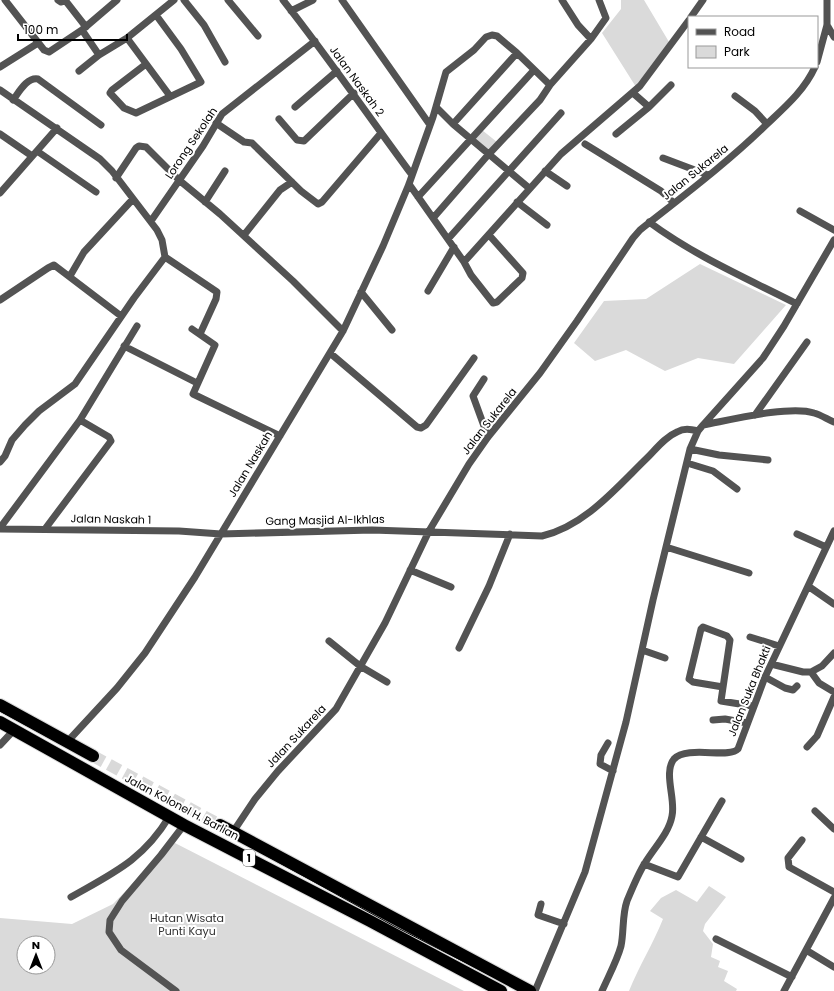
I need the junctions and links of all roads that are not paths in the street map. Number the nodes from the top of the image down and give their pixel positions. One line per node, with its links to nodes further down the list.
1 (5, 0): 26 (street)
2 (58, 0): 3 (street)
3 (65, 0): 20 (street)
4 (117, 0): 20 (street)
5 (174, 0): 16 (street)
6 (184, 0): 30 (street)
7 (228, 0): 21 (street)
8 (283, 0): 15 (street, Jalan Naskah 2)
9 (313, 0): 15 (street)
10 (342, 0): 54 (street)
11 (562, 0): 24 (street)
12 (599, 0): 24 (street)
13 (703, 0): 17 (street)
14 (827, 0): 19 (street)
15 (291, 11): 25 (street, Jalan Naskah 2)
16 (156, 15): 23 (street); 42 (street)
17 (692, 16)
18 (688, 21): 41 (street)
19 (827, 25): 22 (street); 29 (street)
20 (84, 29): 26 (street); 28 (street)
21 (258, 36)
22 (834, 37)
23 (127, 38): 28 (street); 31 (street)
24 (591, 39): 37 (street)
25 (315, 41): 36 (street, Jalan Naskah 2); 50 (street, Lorong Sekolah)
26 (38, 43): 32 (street)
27 (517, 53): 34 (street, Jalan Naskah); 46 (street, Jalan Naskah); 51 (street)
28 (99, 55): 35 (street)
29 (818, 58)
30 (225, 62)
31 (146, 64): 42 (street); 42 (street)
32 (0, 67)
33 (814, 68): 52 (street, Jalan Sukarela)
34 (534, 70): 37 (street, Jalan Naskah); 59 (street)
35 (79, 71)
36 (337, 71): 40 (street, Jalan Naskah 2); 45 (street)
37 (550, 85): 62 (street)
38 (671, 85): 47 (street)
39 (0, 90): 44 (street)
40 (354, 93): 49 (street); 57 (street, Jalan Naskah 2)
41 (633, 93): 47 (street); 66 (street)
42 (170, 96)
43 (735, 96): 52 (street)
44 (13, 100): 53 (street); 55 (street)
45 (295, 107)
46 (436, 107): 51 (street); 54 (street, Jalan Naskah)
47 (649, 107): 58 (street)
48 (561, 113): 65 (street)
49 (279, 119)
50 (216, 123): 70 (street, Lorong Sekolah); 71 (street)
51 (453, 124): 59 (street)
52 (767, 124): 68 (street, Jalan Sukarela)
53 (100, 125)
54 (430, 125): 67 (street, Jalan Naskah)
55 (57, 128): 61 (street); 69 (street)
56 (0, 134): 61 (street)
57 (381, 134): 67 (street, Jalan Naskah 2); 71 (street)
58 (616, 134)
59 (470, 139): 62 (street); 77 (street)
60 (585, 144): 81 (street)
61 (35, 154): 75 (street); 76 (street)
62 (488, 155): 65 (street); 83 (street)
63 (663, 158): 68 (street)
64 (225, 171): 79 (street)
65 (508, 171): 74 (street); 90 (street)
66 (546, 171): 73 (street); 74 (street)
67 (412, 175): 72 (street, Jalan Naskah)
68 (708, 175): 81 (street, Jalan Sukarela)
69 (116, 178): 70 (street); 78 (street)
70 (179, 180): 79 (street); 84 (street, Lorong Sekolah)
71 (292, 182): 88 (street)
72 (410, 184): 77 (street); 97 (street, Jalan Naskah)
73 (568, 186)
74 (529, 188): 80 (street)
75 (96, 192)
76 (0, 193)
77 (418, 197): 83 (street)
78 (133, 199): 84 (street); 95 (street)
79 (204, 202): 88 (street)
80 (517, 202): 86 (street); 89 (street)
81 (674, 203): 85 (street, Jalan Sukarela)
82 (800, 211): 87 (street)
83 (434, 217): 90 (street)
84 (151, 221): 93 (street)
85 (649, 222): 99 (street); 118 (street, Jalan Sukarela)
86 (547, 225)
87 (834, 230)
88 (244, 235): 104 (street)
89 (489, 235): 94 (street); 94 (street)
90 (448, 239): 92 (street)
91 (834, 240): 99 (street)
92 (454, 247): 94 (street); 96 (street)
93 (165, 256): 100 (street); 105 (street)
94 (464, 262)
95 (70, 276): 98 (street); 100 (street)
96 (428, 291)
97 (361, 292): 103 (street); 104 (street, Jalan Naskah)
98 (0, 300)
99 (797, 304): 115 (street)
100 (121, 316): 121 (street)
101 (137, 326): 107 (street)
102 (192, 329): 105 (street)
103 (392, 330)
104 (343, 331): 108 (street, Jalan Naskah)
105 (200, 334): 111 (street)
106 (808, 342): 112 (street)
107 (124, 346): 111 (street); 113 (street)
108 (330, 353): 109 (street); 117 (street, Jalan Naskah)
109 (474, 358)
110 (484, 379): 118 (street)
111 (197, 382): 117 (street)
112 (755, 415): 114 (street); 115 (street)
113 (80, 420): 124 (street); 125 (street)
114 (834, 422)
115 (703, 425): 116 (street)
116 (698, 431): 119 (street); 129 (street, Gang Masjid Al-Ikhlas)
117 (280, 436): 128 (street, Jalan Naskah)
118 (488, 437): 126 (street, Jalan Sukarela)
119 (690, 449): 120 (street); 122 (street)
120 (768, 460)
121 (0, 462)
122 (687, 463): 123 (street); 131 (street)
123 (737, 489)
124 (0, 529): 125 (street, Jalan Naskah 1)
125 (45, 529): 128 (street, Jalan Naskah 1)
126 (429, 531): 128 (street, Gang Masjid Al-Ikhlas); 129 (street, Gang Masjid Al-Ikhlas); 133 (street, Jalan Sukarela)
127 (834, 531): 132 (street, Jalan Suka Bhakti)
128 (221, 534): 160 (street, Jalan Naskah)
129 (510, 534): 141 (street)
130 (797, 534): 132 (street)
131 (666, 547): 134 (street); 142 (street)
132 (826, 547): 135 (street, Jalan Suka Bhakti)
133 (410, 570): 136 (street); 146 (street, Jalan Sukarela)
134 (750, 573)
135 (808, 586): 137 (street); 140 (street, Jalan Suka Bhakti)
136 (451, 587)
137 (834, 604)
138 (750, 637): 140 (street)
139 (329, 641): 146 (street)
140 (779, 646): 145 (street, Jalan Suka Bhakti)
141 (459, 648)
142 (642, 650): 144 (street); 165 (street)
143 (834, 653): 147 (street)
144 (665, 658)
145 (771, 664): 147 (street); 148 (street, Jalan Suka Bhakti)
146 (360, 666): 149 (street); 172 (street, Jalan Sukarela)
147 (811, 672): 152 (street)
148 (765, 677): 150 (street); 155 (street, Jalan Suka Bhakti)
149 (387, 682)
150 (797, 686)
151 (723, 687): 151 (street); 155 (street)
152 (834, 692)
153 (834, 697): 163 (street)
154 (0, 705): 160 (highway)
155 (752, 706): 158 (street, Jalan Suka Bhakti)
156 (713, 720): 158 (street)
157 (0, 722): 159 (highway, Jalan Kolonel H. Barlian / 1)
158 (747, 723): 176 (street, Jalan Suka Bhakti)
159 (14, 730): 162 (street); 168 (highway, Jalan Kolonel H. Barlian / 1)
160 (68, 741): 164 (highway)
161 (608, 743): 165 (street)
162 (0, 745)
163 (807, 747)
164 (93, 756)
165 (613, 771): 181 (street)
166 (722, 801): 173 (street)
167 (815, 811): 171 (street)
168 (169, 817): 169 (highway, Jalan Kolonel H. Barlian / 1); 178 (street)
169 (184, 824): 186 (street); 187 (highway, Jalan Kolonel H. Barlian / 1)
170 (220, 825): 172 (highway, Jalan Kolonel H. Barlian / 1)
171 (834, 829)
172 (233, 832): 188 (highway, Jalan Kolonel H. Barlian / 1)
173 (701, 837): 175 (street); 176 (street)
174 (802, 840): 177 (street)
175 (741, 859)
176 (644, 864): 190 (street, Jalan Suka Bhakti)
177 (834, 892)
178 (75, 895)
179 (834, 898): 183 (street)
180 (541, 904): 181 (street)
181 (564, 924): 189 (street)
182 (716, 939): 185 (street)
183 (806, 950): 184 (street); 185 (street)
184 (834, 966)
185 (792, 977): 191 (street)
186 (176, 991)
187 (501, 991)
188 (530, 991)
189 (535, 991)
190 (602, 991)
191 (784, 991)

